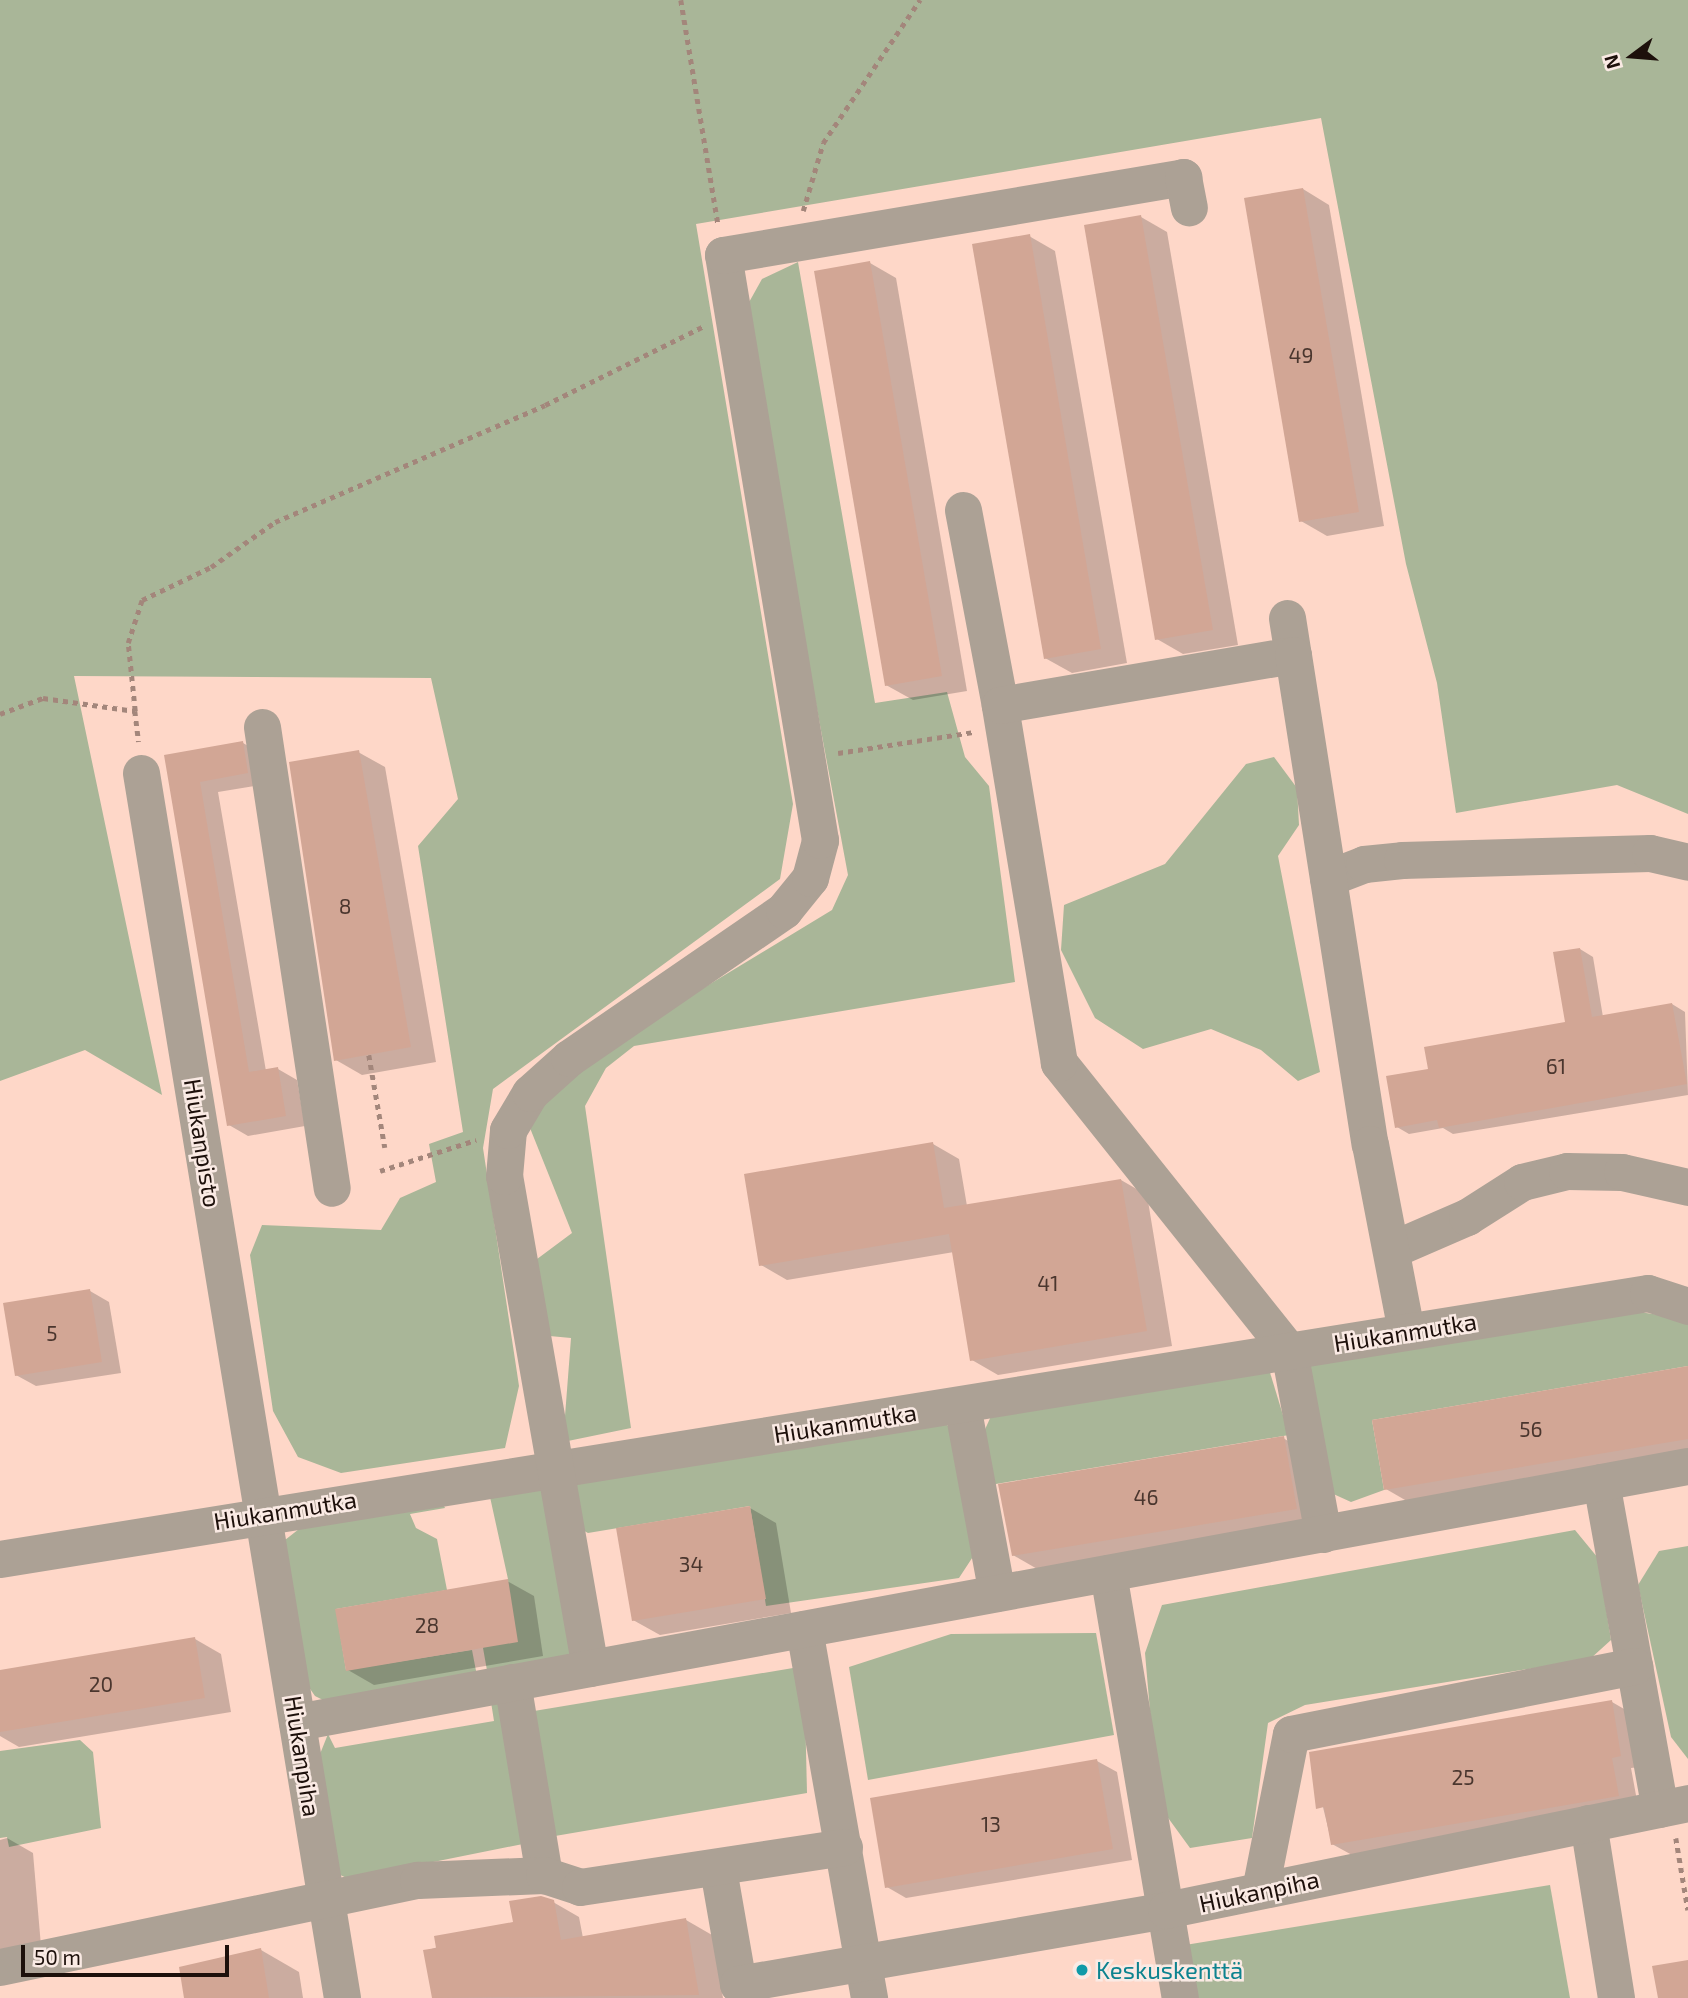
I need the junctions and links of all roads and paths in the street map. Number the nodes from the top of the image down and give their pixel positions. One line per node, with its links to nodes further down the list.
1 (681, 0): 5 (path)
2 (920, 0): 4 (path)
3 (1189, 207): 4 (street)
4 (793, 246): 5 (street)
5 (723, 255): 6 (street)
6 (729, 312): 10 (path); 14 (street)
7 (963, 510): 12 (street)
8 (1287, 618): 9 (street)
9 (1293, 655): 12 (street); 17 (street)
10 (135, 711): 11 (path); 15 (path)
11 (0, 714)
12 (1001, 716): 14 (path); 27 (street)
13 (262, 727): 23 (street)
14 (807, 758): 19 (street)
15 (141, 763): 32 (street, Hiukanpisto)
16 (1688, 862): 17 (street)
17 (1328, 878): 24 (street)
18 (369, 1055): 20 (path)
19 (508, 1130): 21 (path); 30 (street)
20 (385, 1148)
21 (380, 1171)
22 (1688, 1187): 24 (street)
23 (332, 1188)
24 (1393, 1249): 26 (street)
25 (1688, 1306): 26 (street, Hiukanmutka)
26 (1406, 1331): 27 (street, Hiukanmutka)
27 (1289, 1351): 28 (street, Hiukanmutka); 33 (street)
28 (962, 1405): 30 (street, Hiukanmutka); 36 (street)
29 (1688, 1466): 31 (street)
30 (553, 1469): 32 (street, Hiukanmutka); 39 (street)
31 (1601, 1482): 33 (street); 38 (street)
32 (264, 1514): 34 (street, Hiukanmutka); 41 (street, Hiukanpiha)
33 (1323, 1534): 35 (street)
34 (0, 1559)
35 (1108, 1573): 36 (street); 49 (street)
36 (997, 1593): 37 (street)
37 (804, 1629): 39 (street); 44 (street)
38 (1634, 1666): 42 (street); 47 (street)
39 (590, 1668): 40 (street)
40 (512, 1682): 41 (street); 46 (street)
41 (297, 1722): 48 (street, Hiukanpiha)
42 (1673, 1806): 43 (street, Hiukanpiha); 50 (path)
43 (1588, 1823): 47 (street, Hiukanpiha); 55 (street)
44 (844, 1847): 45 (street); 52 (street)
45 (718, 1869): 46 (street); 52 (street, Hiukanpiha)
46 (544, 1875): 48 (street)
47 (1260, 1890): 49 (street, Hiukanpiha)
48 (326, 1897): 51 (street); 53 (street, Hiukanpiha)
49 (1166, 1910): 52 (street, Hiukanpiha); 54 (street)
50 (1688, 1910)
51 (0, 1967)
52 (866, 1980)
53 (342, 1998)
54 (1180, 1998)
55 (1616, 1998)

